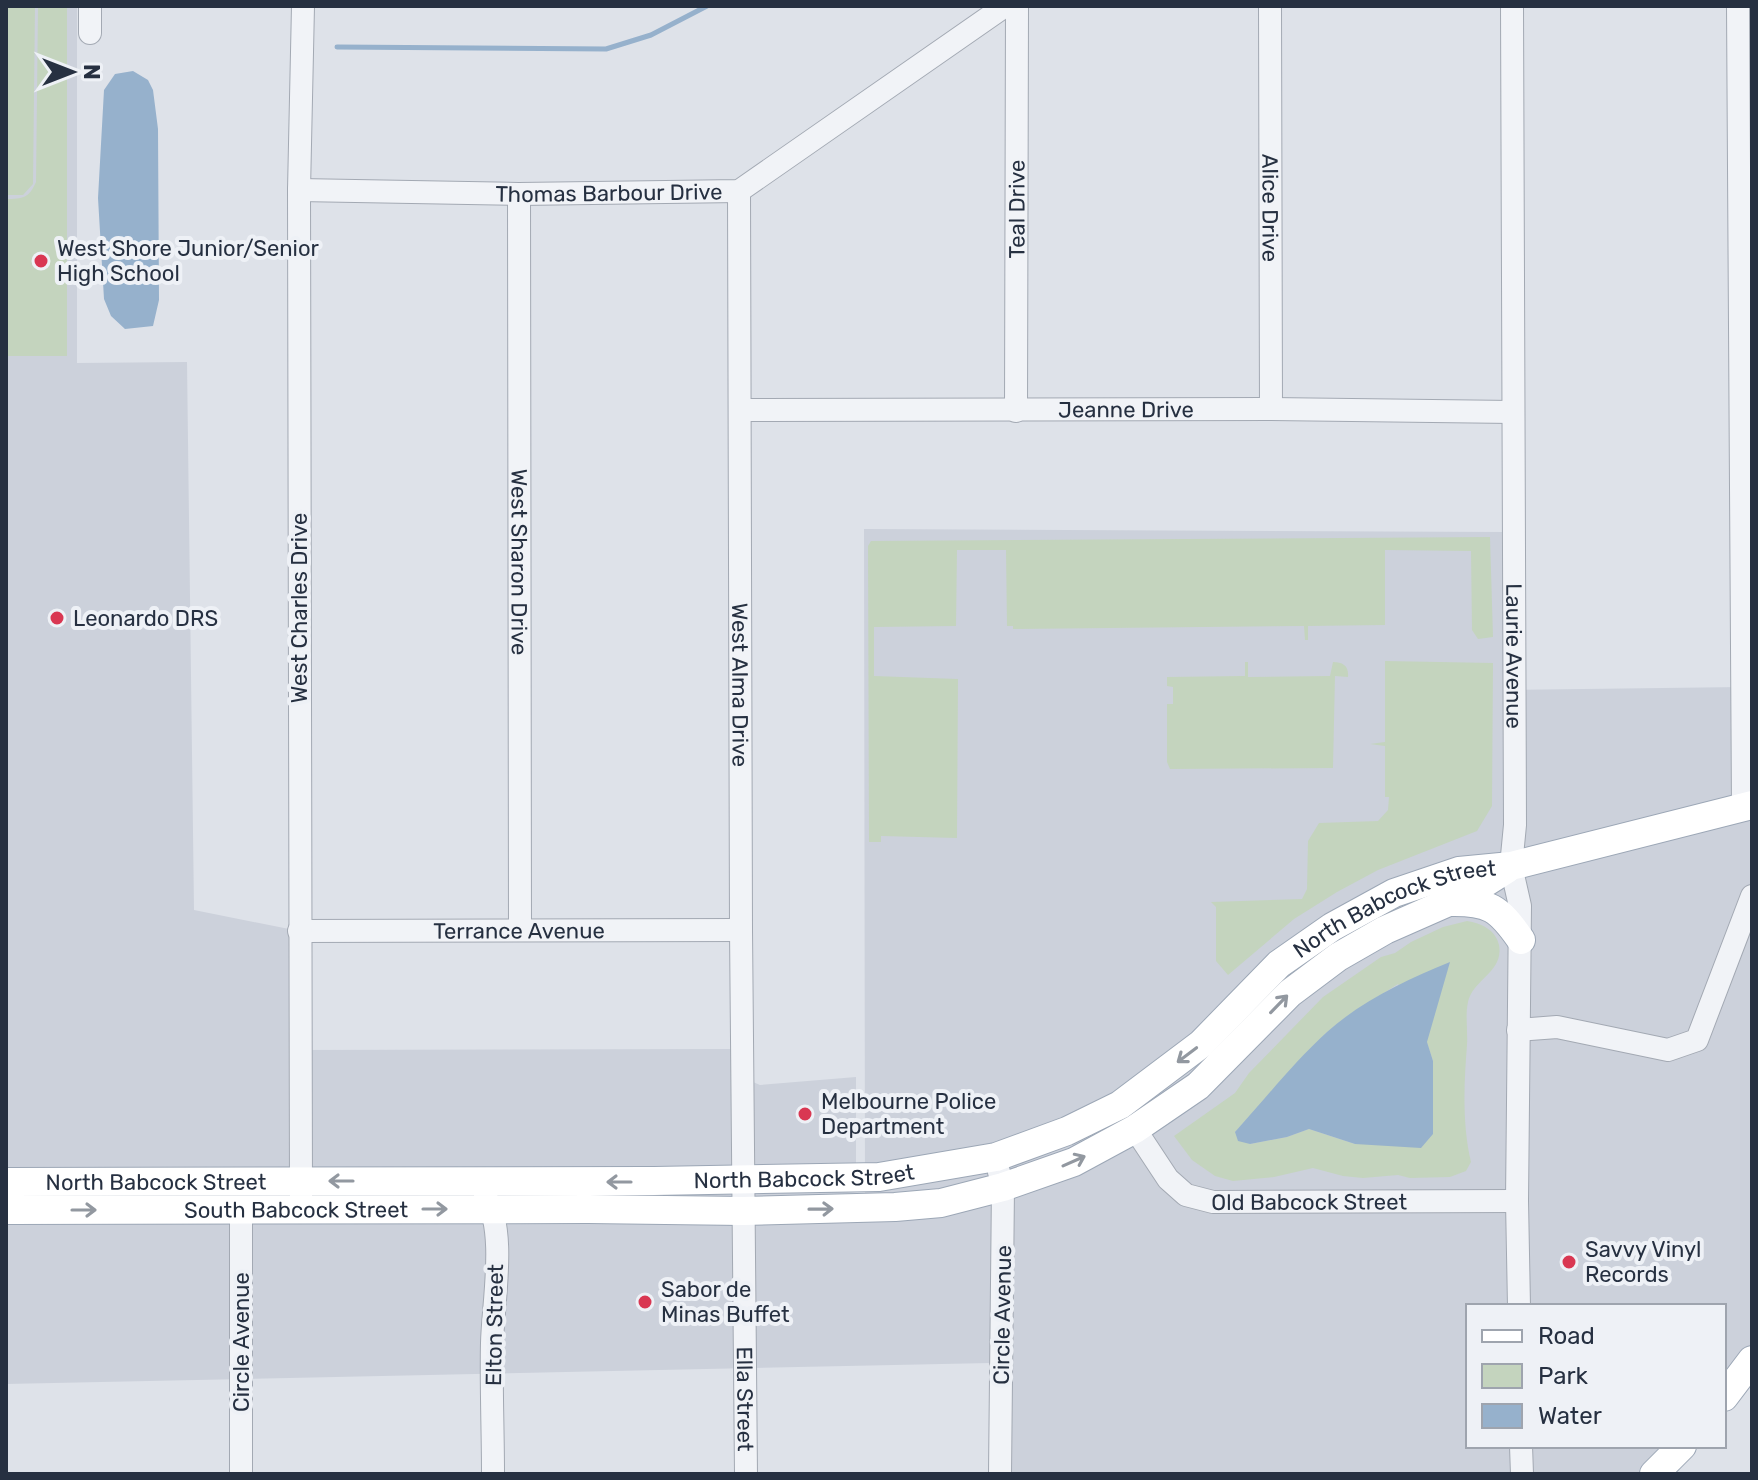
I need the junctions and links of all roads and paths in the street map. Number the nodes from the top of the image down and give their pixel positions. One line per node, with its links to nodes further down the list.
1 (90, 6): 8 (street)
2 (303, 6): 9 (street, West Charles Drive)
3 (1005, 6): 10 (street, Thomas Barbour Drive)
4 (1017, 6): 15 (street, Teal Drive)
5 (1270, 6): 13 (street, Alice Drive)
6 (1512, 6): 16 (street, Laurie Avenue)
7 (1738, 6): 12 (street)
8 (90, 33)
9 (299, 190): 11 (street, Thomas Barbour Drive); 23 (street, West Charles Drive)
10 (739, 191): 11 (street, Thomas Barbour Drive); 14 (street, West Alma Drive)
11 (519, 194): 21 (street, West Sharon Drive)
12 (1746, 329): 17 (street)
13 (1271, 409): 15 (street, Jeanne Drive); 16 (street, Jeanne Drive)
14 (740, 410): 15 (street, Jeanne Drive); 22 (street, West Alma Drive)
15 (1016, 411)
16 (1513, 412): 18 (street, Laurie Avenue)
17 (1748, 806): 18 (main road, North Babcock Street)
18 (1511, 866): 20 (main road, North Babcock Street); 24 (street, Laurie Avenue); 27 (main road, North Babcock Street, one-way to 27)
19 (1752, 896): 25 (street)
20 (1449, 902): 24 (main road); 26 (main road, North Babcock Street, one-way to 20)
21 (520, 929): 22 (street, Terrance Avenue); 23 (street, Terrance Avenue)
22 (741, 930): 28 (street, West Alma Drive)
23 (299, 931): 29 (street, West Charles Drive)
24 (1521, 940): 25 (street, Laurie Avenue)
25 (1518, 1030): 33 (street, Laurie Avenue)
26 (1135, 1129): 32 (main road, North Babcock Street, one-way to 26); 33 (street, Old Babcock Street)
27 (996, 1157): 28 (main road, North Babcock Street); 32 (street, Circle Avenue)
28 (743, 1180): 30 (main road, North Babcock Street, one-way to 30); 39 (street, Ella Street)
29 (301, 1181): 30 (main road, North Babcock Street, one-way to 29); 31 (main road, North Babcock Street); 38 (street, West Charles Drive)
30 (475, 1181): 34 (street, Elton Street)
31 (6, 1182)
32 (1003, 1187): 39 (main road, North Babcock Street, one-way to 32); 48 (street, Circle Avenue)
33 (1517, 1201): 40 (street, Laurie Avenue)
34 (493, 1209): 35 (main road, South Babcock Street); 38 (main road, South Babcock Street, one-way to 34); 46 (street, Elton Street)
35 (588, 1209): 39 (main road, North Babcock Street)
36 (6, 1210): 37 (main road, South Babcock Street, one-way to 37)
37 (241, 1210): 38 (main road, South Babcock Street); 45 (street, Circle Avenue)
38 (301, 1210)
39 (743, 1211): 47 (street, Ella Street)
40 (1519, 1304)
41 (1752, 1360): 42 (main road)
42 (1726, 1394)
43 (1521, 1448): 49 (street)
44 (1680, 1448): 50 (main road)
45 (241, 1474)
46 (493, 1474)
47 (746, 1474)
48 (1000, 1474)
49 (1522, 1474)
50 (1654, 1474)

